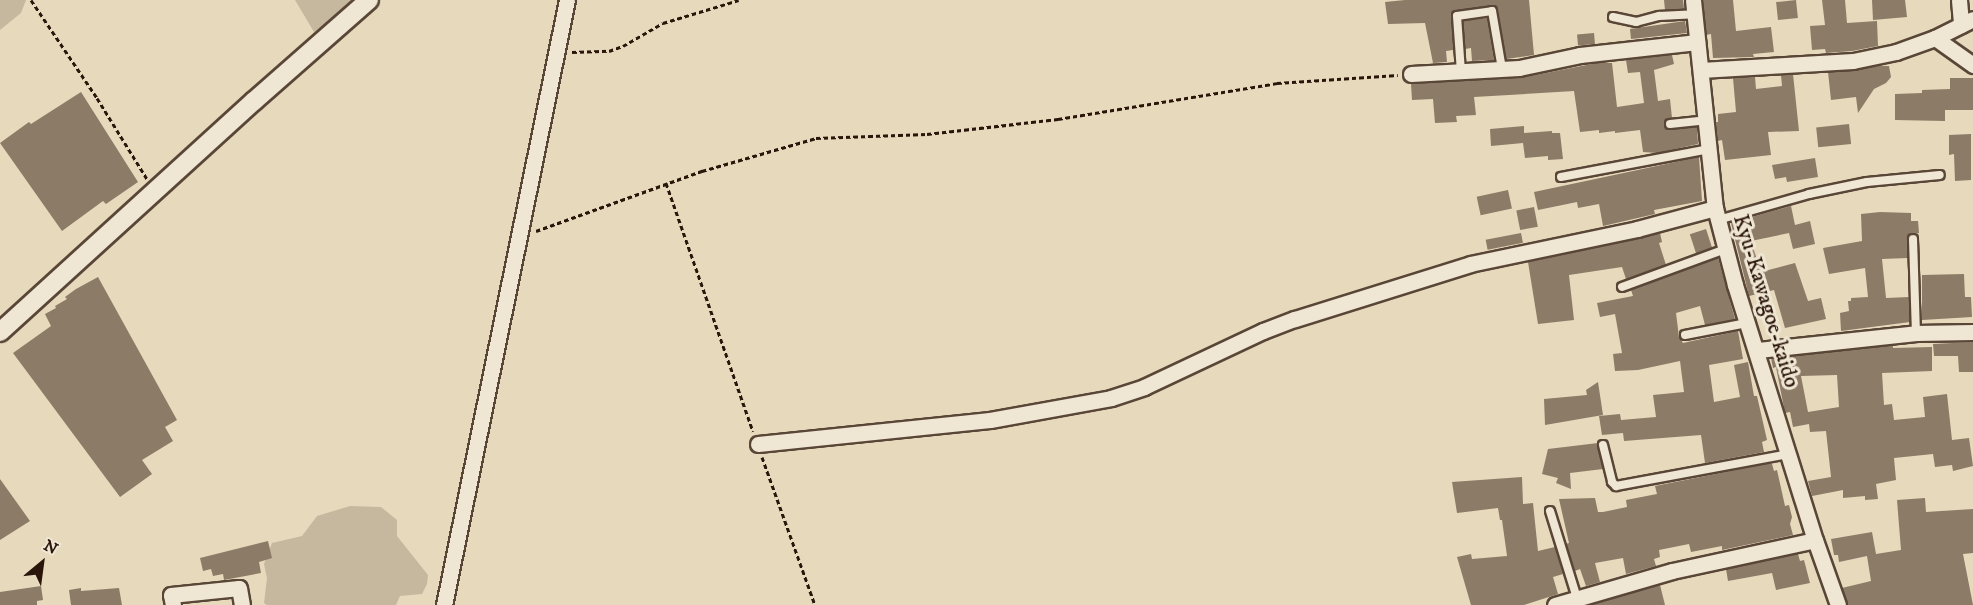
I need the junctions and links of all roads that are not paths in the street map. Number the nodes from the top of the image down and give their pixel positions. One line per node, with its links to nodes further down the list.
1 (369, 0): 24 (street)
2 (567, 0): 37 (street)
3 (1959, 0): 6 (street)
4 (1693, 7): 5 (lane); 8 (street, Kyu-Kawagoe-kaido)
5 (1613, 17)
6 (1967, 22): 7 (street)
7 (1935, 38): 9 (street); 11 (street)
8 (1697, 42): 10 (street); 11 (street, Kyu-Kawagoe-kaido)
9 (1973, 65)
10 (1502, 69): 12 (street); 12 (lane)
11 (1701, 70): 14 (street, Kyu-Kawagoe-kaido)
12 (1461, 72): 13 (street)
13 (1412, 74)
14 (1706, 120): 15 (lane); 16 (street, Kyu-Kawagoe-kaido)
15 (1670, 124)
16 (1709, 149): 18 (lane); 19 (street, Kyu-Kawagoe-kaido)
17 (1940, 175): 19 (lane)
18 (1561, 177)
19 (1716, 214): 21 (street, Kyu-Kawagoe-kaido); 29 (street)
20 (1913, 239): 26 (lane)
21 (1726, 249): 22 (lane); 23 (street, Kyu-Kawagoe-kaido)
22 (1622, 287)
23 (1747, 322): 27 (lane); 28 (street, Kyu-Kawagoe-kaido)
24 (0, 332)
25 (1973, 332): 26 (street)
26 (1916, 333): 28 (street)
27 (1685, 334)
28 (1758, 350): 31 (street, Kyu-Kawagoe-kaido)
29 (758, 444)
30 (1604, 445): 31 (lane)
31 (1788, 454): 33 (street, Kyu-Kawagoe-kaido)
32 (1550, 511): 34 (lane)
33 (1815, 540): 34 (street); 39 (street, Kyu-Kawagoe-kaido)
34 (1577, 598): 38 (street)
35 (173, 605): 36 (street)
36 (242, 605)
37 (444, 605)
38 (1555, 605)
39 (1838, 605)

